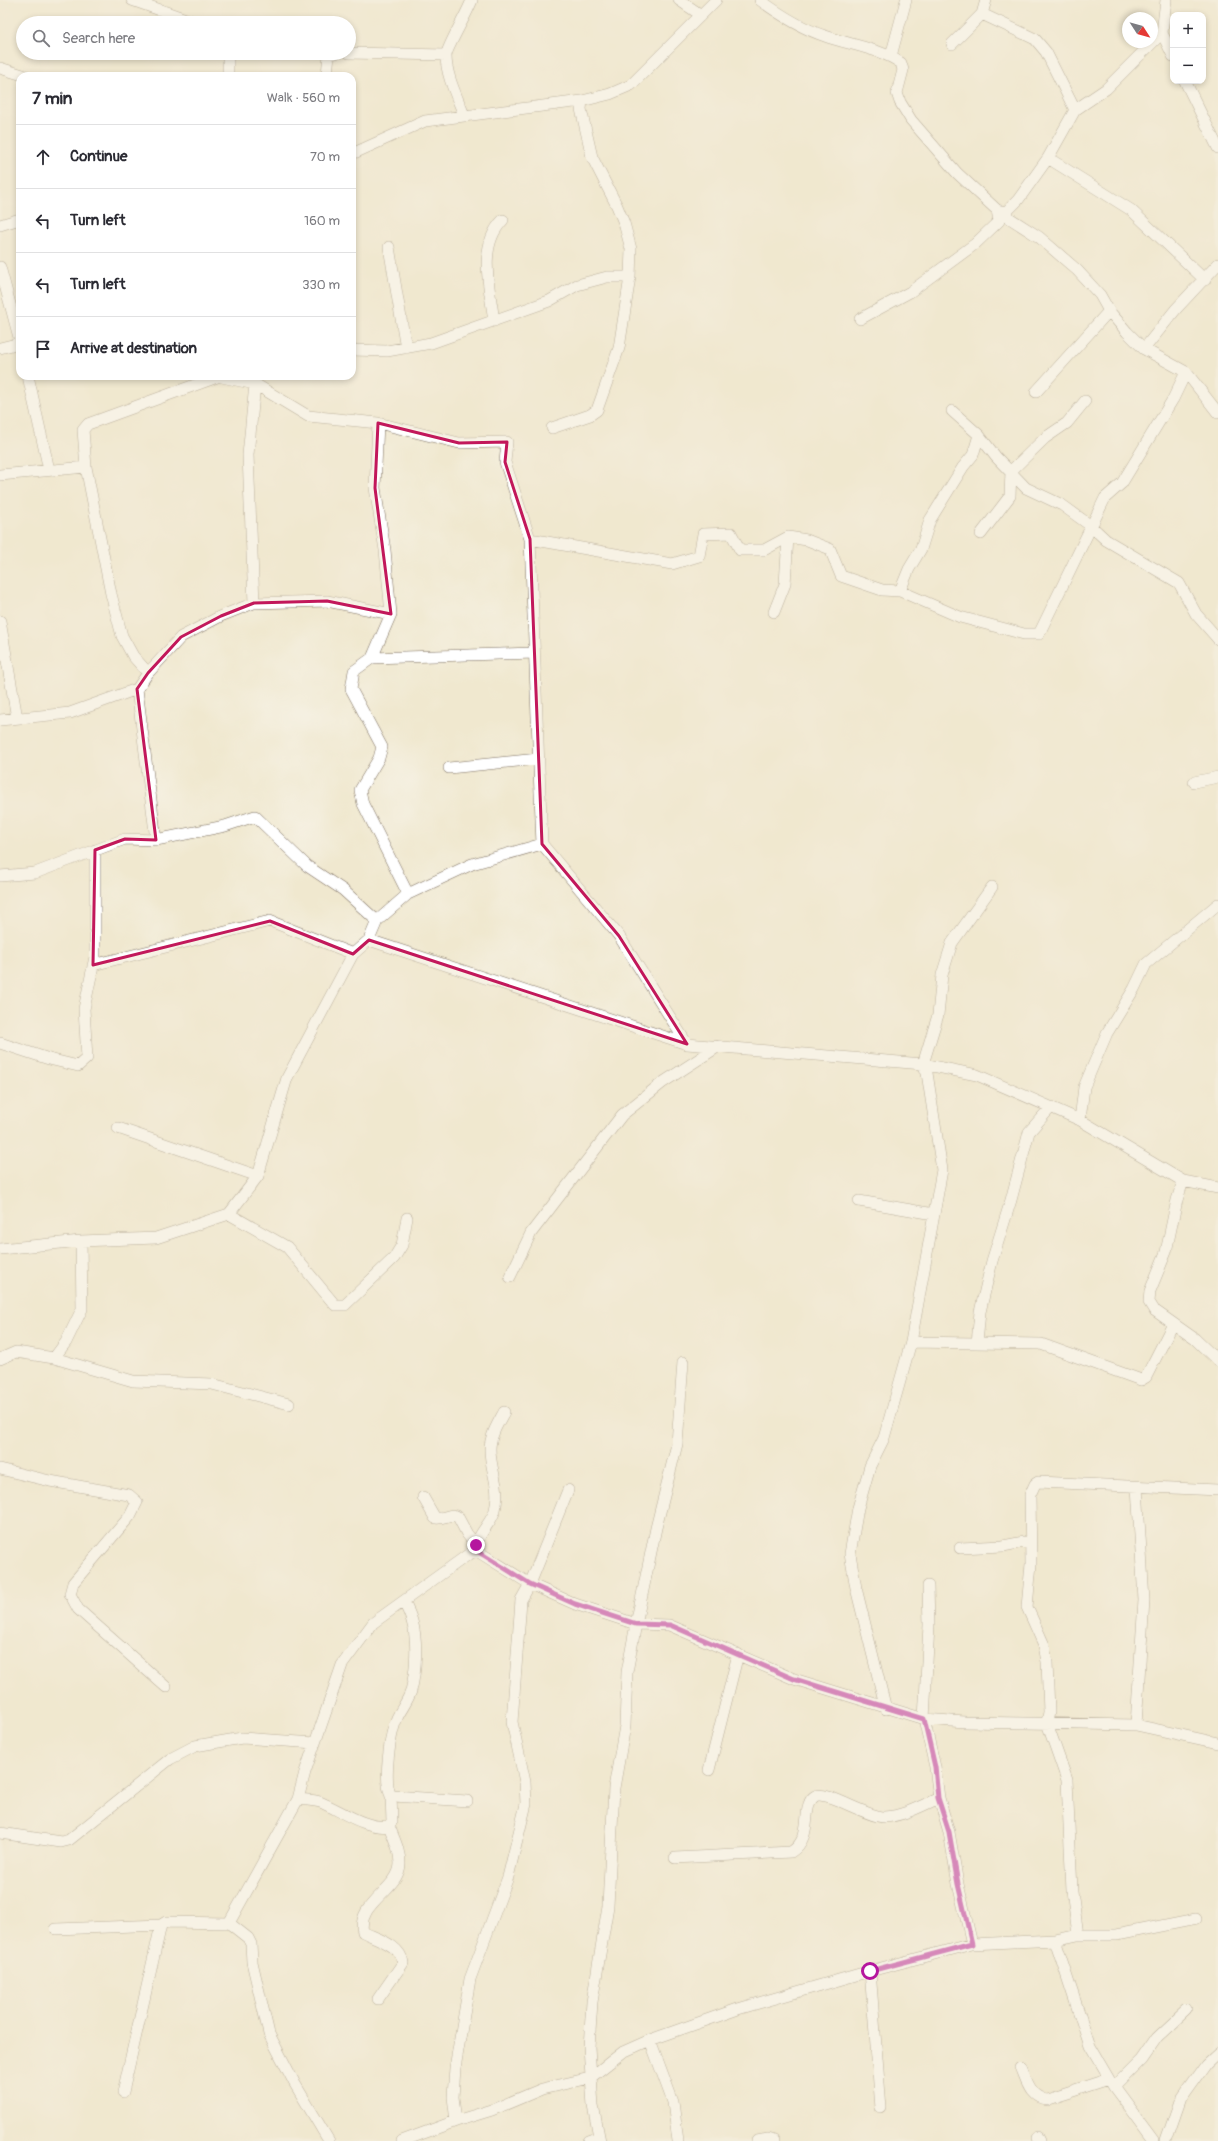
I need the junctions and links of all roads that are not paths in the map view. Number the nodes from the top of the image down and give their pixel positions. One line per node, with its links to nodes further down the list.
1 (132, 0): 11 (street)
2 (472, 0): 16 (street)
3 (679, 0): 10 (street)
4 (716, 0): 10 (street)
5 (760, 0): 17 (street)
6 (906, 0): 17 (street)
7 (986, 0): 9 (street)
8 (1166, 0): 12 (street)
9 (982, 14): 13 (street); 26 (street)
10 (701, 15): 25 (street)
11 (177, 16)
12 (1162, 33): 14 (street); 26 (street)
13 (952, 44)
14 (1170, 50)
15 (356, 53): 16 (street)
16 (446, 55): 27 (street)
17 (891, 56): 31 (street)
18 (228, 60): 21 (street)
19 (328, 60): 22 (street)
20 (0, 68): 23 (street)
21 (228, 72)
22 (327, 72)
23 (16, 73)
24 (1186, 84): 28 (street)
25 (582, 100): 27 (street); 38 (street)
26 (1075, 110): 30 (street)
27 (464, 115): 29 (street)
28 (1218, 148)
29 (356, 152)
30 (1048, 158): 31 (street); 39 (street)
31 (997, 210): 40 (street); 41 (street)
32 (503, 220): 42 (street)
33 (16, 221): 34 (street)
34 (0, 225)
35 (389, 247): 46 (street)
36 (1218, 264): 39 (street)
37 (0, 267): 43 (street)
38 (630, 277): 42 (street); 59 (street)
39 (1205, 280): 47 (street)
40 (1109, 310): 47 (street); 54 (street)
41 (860, 319)
42 (494, 321): 46 (street)
43 (16, 327)
44 (16, 343): 45 (street)
45 (0, 348)
46 (406, 348): 48 (street)
47 (1144, 349): 49 (street)
48 (356, 350)
49 (1186, 372): 57 (street); 65 (street)
50 (29, 380): 62 (street)
51 (209, 380): 61 (street)
52 (233, 380): 53 (street)
53 (255, 384): 58 (street); 70 (street)
54 (1036, 392)
55 (1085, 400): 63 (street)
56 (952, 411): 60 (street)
57 (1218, 412)
58 (378, 423): 68 (street); 72 (street)
59 (552, 428)
60 (979, 435): 63 (street); 69 (street)
61 (86, 467): 62 (street); 77 (street)
62 (49, 470): 64 (street)
63 (1011, 471): 65 (street); 66 (street)
64 (0, 475)
65 (1091, 526): 69 (street); 74 (street)
66 (981, 534)
67 (788, 537): 68 (street); 69 (street); 71 (street)
68 (530, 539): 75 (street)
69 (900, 591)
70 (254, 603): 72 (street); 77 (street)
71 (774, 612)
72 (391, 614): 76 (street)
73 (0, 621): 79 (street)
74 (1218, 638)
75 (534, 653): 76 (street); 81 (street)
76 (372, 658): 90 (street)
77 (148, 673): 78 (street)
78 (137, 689): 79 (street); 85 (street)
79 (17, 718): 80 (street)
80 (0, 720)
81 (538, 759): 82 (street); 86 (street)
82 (449, 768)
83 (1218, 777): 84 (street)
84 (1194, 782)
85 (156, 840): 87 (street); 92 (street)
86 (542, 844): 90 (street); 97 (street)
87 (95, 850): 88 (street); 95 (street)
88 (0, 876)
89 (992, 887): 99 (street)
90 (408, 894): 92 (street)
91 (1218, 904): 101 (street)
92 (377, 921): 93 (street)
93 (370, 940): 94 (street); 97 (street)
94 (353, 954): 95 (street); 103 (street)
95 (93, 965): 96 (street)
96 (0, 1043)
97 (687, 1044): 98 (street)
98 (719, 1046): 99 (street); 112 (street)
99 (923, 1064): 100 (street); 108 (street)
100 (1051, 1107): 101 (street); 115 (street)
101 (1080, 1120): 104 (street)
102 (118, 1128): 103 (street)
103 (258, 1176): 107 (street)
104 (1183, 1181): 105 (street); 113 (street)
105 (1218, 1188)
106 (859, 1201): 108 (street)
107 (229, 1214): 109 (street); 110 (street)
108 (934, 1214): 114 (street)
109 (407, 1218)
110 (81, 1242): 111 (street); 116 (street)
111 (0, 1249)
112 (510, 1277)
113 (1173, 1324): 115 (street); 118 (street)
114 (911, 1342): 115 (street); 136 (street)
115 (977, 1343)
116 (54, 1358): 117 (street); 120 (street)
117 (0, 1360)
118 (1218, 1361)
119 (683, 1362): 133 (street)
120 (289, 1404)
121 (504, 1412): 128 (street)
122 (0, 1469): 135 (street)
123 (1137, 1487): 125 (street); 127 (street); 139 (street)
124 (568, 1490): 130 (street)
125 (1218, 1490)
126 (423, 1497): 128 (street)
127 (1030, 1541): 129 (street); 138 (street)
128 (477, 1548): 130 (street); 132 (street)
129 (960, 1548)
130 (530, 1584): 133 (street); 167 (street)
131 (928, 1586): 137 (street)
132 (404, 1602): 140 (street); 143 (street)
133 (636, 1624): 134 (street); 163 (street)
134 (738, 1654): 136 (street); 142 (street)
135 (166, 1687)
136 (886, 1709): 137 (street)
137 (924, 1719): 138 (street); 144 (street)
138 (1047, 1723): 139 (street); 154 (street)
139 (1136, 1726): 141 (street)
140 (315, 1743): 145 (street); 148 (street)
141 (1218, 1743)
142 (709, 1770)
143 (391, 1796): 146 (street); 147 (street)
144 (938, 1798): 149 (street); 156 (street)
145 (298, 1799): 147 (street); 151 (street)
146 (467, 1801)
147 (389, 1826): 158 (street)
148 (0, 1833)
149 (675, 1858)
150 (1196, 1919): 154 (street)
151 (229, 1923): 152 (street); 169 (street)
152 (161, 1925): 153 (street); 165 (street)
153 (56, 1929)
154 (1078, 1935): 155 (street)
155 (1055, 1940): 156 (street); 164 (street)
156 (972, 1944): 157 (street)
157 (870, 1971): 160 (street); 166 (street)
158 (378, 1999)
159 (1186, 2010): 164 (street)
160 (650, 2040): 163 (street); 171 (street)
161 (1218, 2052): 175 (street)
162 (1021, 2068): 164 (street)
163 (590, 2078): 167 (street); 168 (street)
164 (1112, 2083): 174 (street)
165 (123, 2092)
166 (881, 2108)
167 (456, 2121): 170 (street)
168 (596, 2140)
169 (330, 2141)
170 (402, 2141)
171 (678, 2141)
172 (756, 2141): 173 (street)
173 (774, 2141)
174 (1154, 2141)
175 (1166, 2141)

